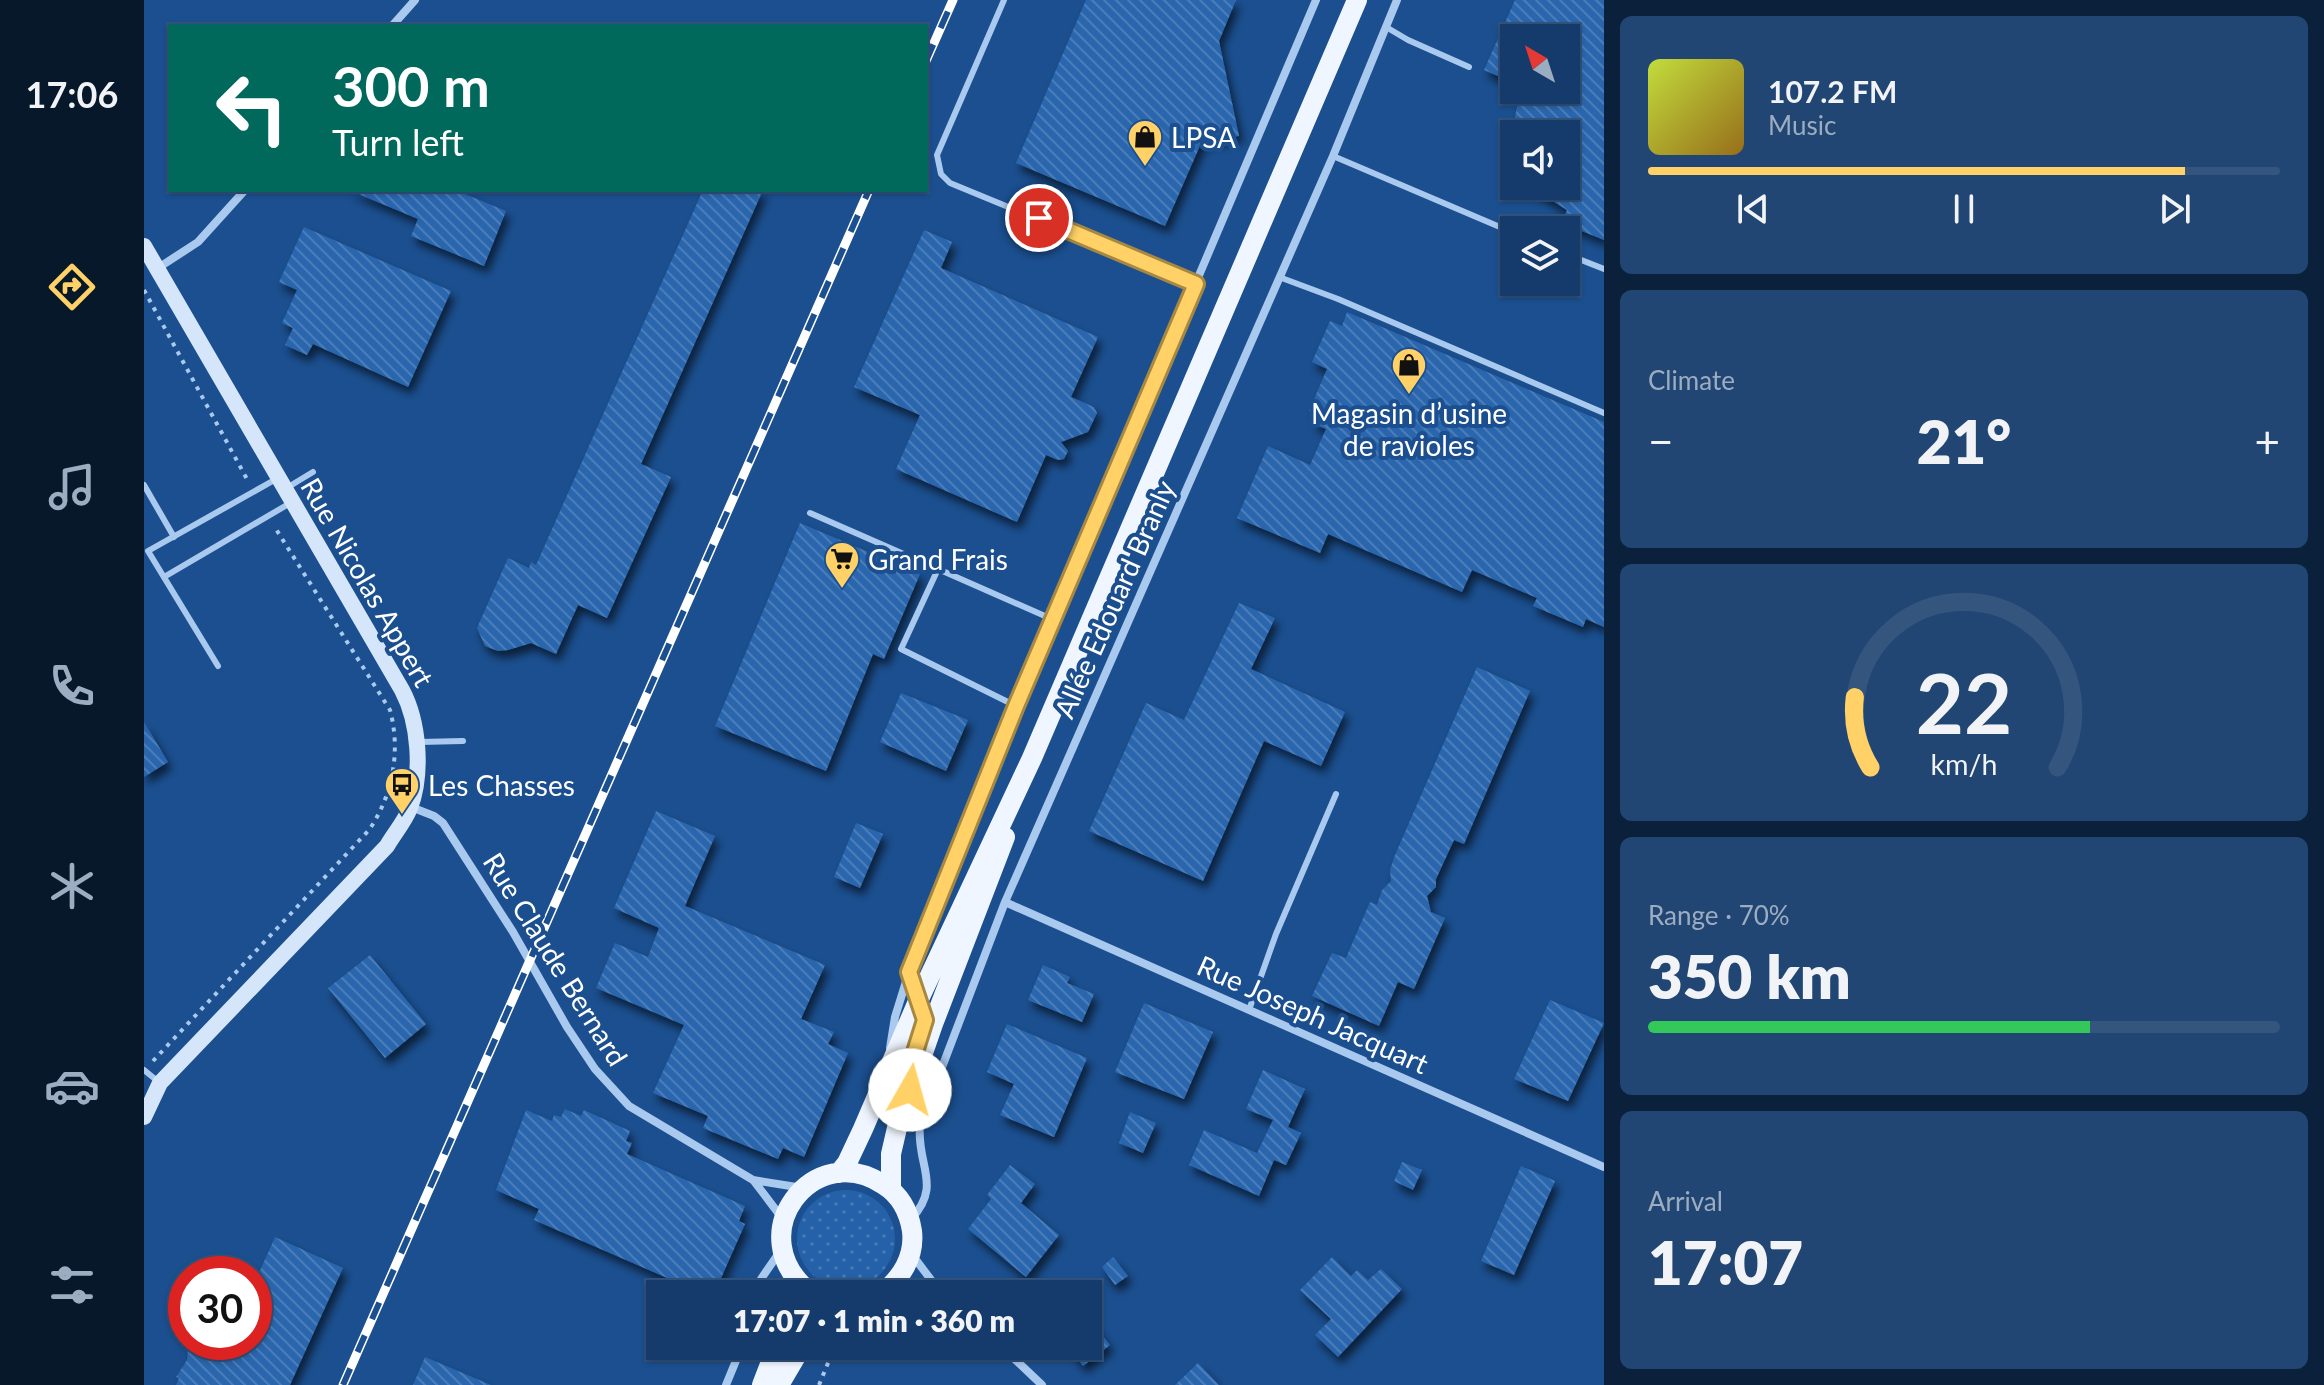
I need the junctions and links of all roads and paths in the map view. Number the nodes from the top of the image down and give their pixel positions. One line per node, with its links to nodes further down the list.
1 (415, 0): 6 (street)
2 (1004, 0): 17 (lane)
3 (1316, 0): 17 (street)
4 (1357, 0): 34 (main road)
5 (1397, 0): 7 (street, Allée Edouard Branly)
6 (394, 24)
7 (1386, 27): 8 (lane); 9 (street, Allée Edouard Branly)
8 (1469, 67)
9 (1333, 156): 11 (lane); 16 (street, Allée Edouard Branly)
10 (243, 192): 14 (street)
11 (1500, 227)
12 (144, 246): 14 (street, Rue Nicolas Appert)
13 (1580, 260): 15 (lane)
14 (157, 268): 22 (street, Rue Nicolas Appert)
15 (1604, 269)
16 (1279, 277): 19 (lane); 37 (street, Allée Edouard Branly)
17 (1196, 284): 29 (street)
18 (144, 290): 23 (path)
19 (1604, 413)
20 (313, 472): 22 (lane)
21 (144, 485): 26 (lane)
22 (286, 489): 23 (lane); 25 (lane); 33 (street, Rue Nicolas Appert)
23 (254, 491): 26 (lane)
24 (810, 513): 27 (lane)
25 (268, 515): 28 (lane); 43 (path)
26 (174, 537): 28 (lane)
27 (938, 569): 29 (lane); 31 (lane)
28 (164, 577): 30 (lane)
29 (1054, 620): 31 (street)
30 (218, 666)
31 (1016, 706): 38 (street)
32 (463, 741): 33 (lane)
33 (416, 742): 36 (street, Rue Nicolas Appert)
34 (1032, 758): 39 (main road); 45 (main road)
35 (1336, 794): 40 (lane)
36 (411, 807): 44 (street, Rue Nicolas Appert); 49 (street, Rue Claude Bernard)
37 (1005, 902): 40 (street, Rue Joseph Jacquart); 53 (street, Allée Edouard Branly)
38 (909, 972): 39 (street); 42 (street)
39 (921, 1004): 42 (main road)
40 (1249, 1010): 47 (street, Rue Joseph Jacquart)
41 (925, 1020): 45 (street)
42 (890, 1069): 48 (main road)
43 (144, 1070): 44 (lane)
44 (160, 1083): 46 (street, Rue Nicolas Appert)
45 (910, 1090): 51 (main road)
46 (144, 1117)
47 (1604, 1167)
48 (839, 1173): 50 (main road); 51 (main road)
49 (753, 1180): 50 (street, Rue Claude Bernard); 52 (street, Rue Claude Bernard)
50 (804, 1188): 52 (main road)
51 (891, 1189): 53 (main road)
52 (783, 1220): 54 (main road)
53 (910, 1220): 55 (main road)
54 (781, 1249): 56 (street); 57 (main road)
55 (911, 1253): 58 (main road); 59 (street)
56 (761, 1280)
57 (790, 1280)
58 (894, 1280)
59 (931, 1280)
60 (736, 1360): 65 (street)
61 (772, 1360): 66 (main road)
62 (794, 1360): 67 (main road)
63 (829, 1360): 68 (path)
64 (1016, 1360): 69 (street)
65 (726, 1385)
66 (762, 1385)
67 (779, 1385)
68 (819, 1385)
69 (1042, 1385)

